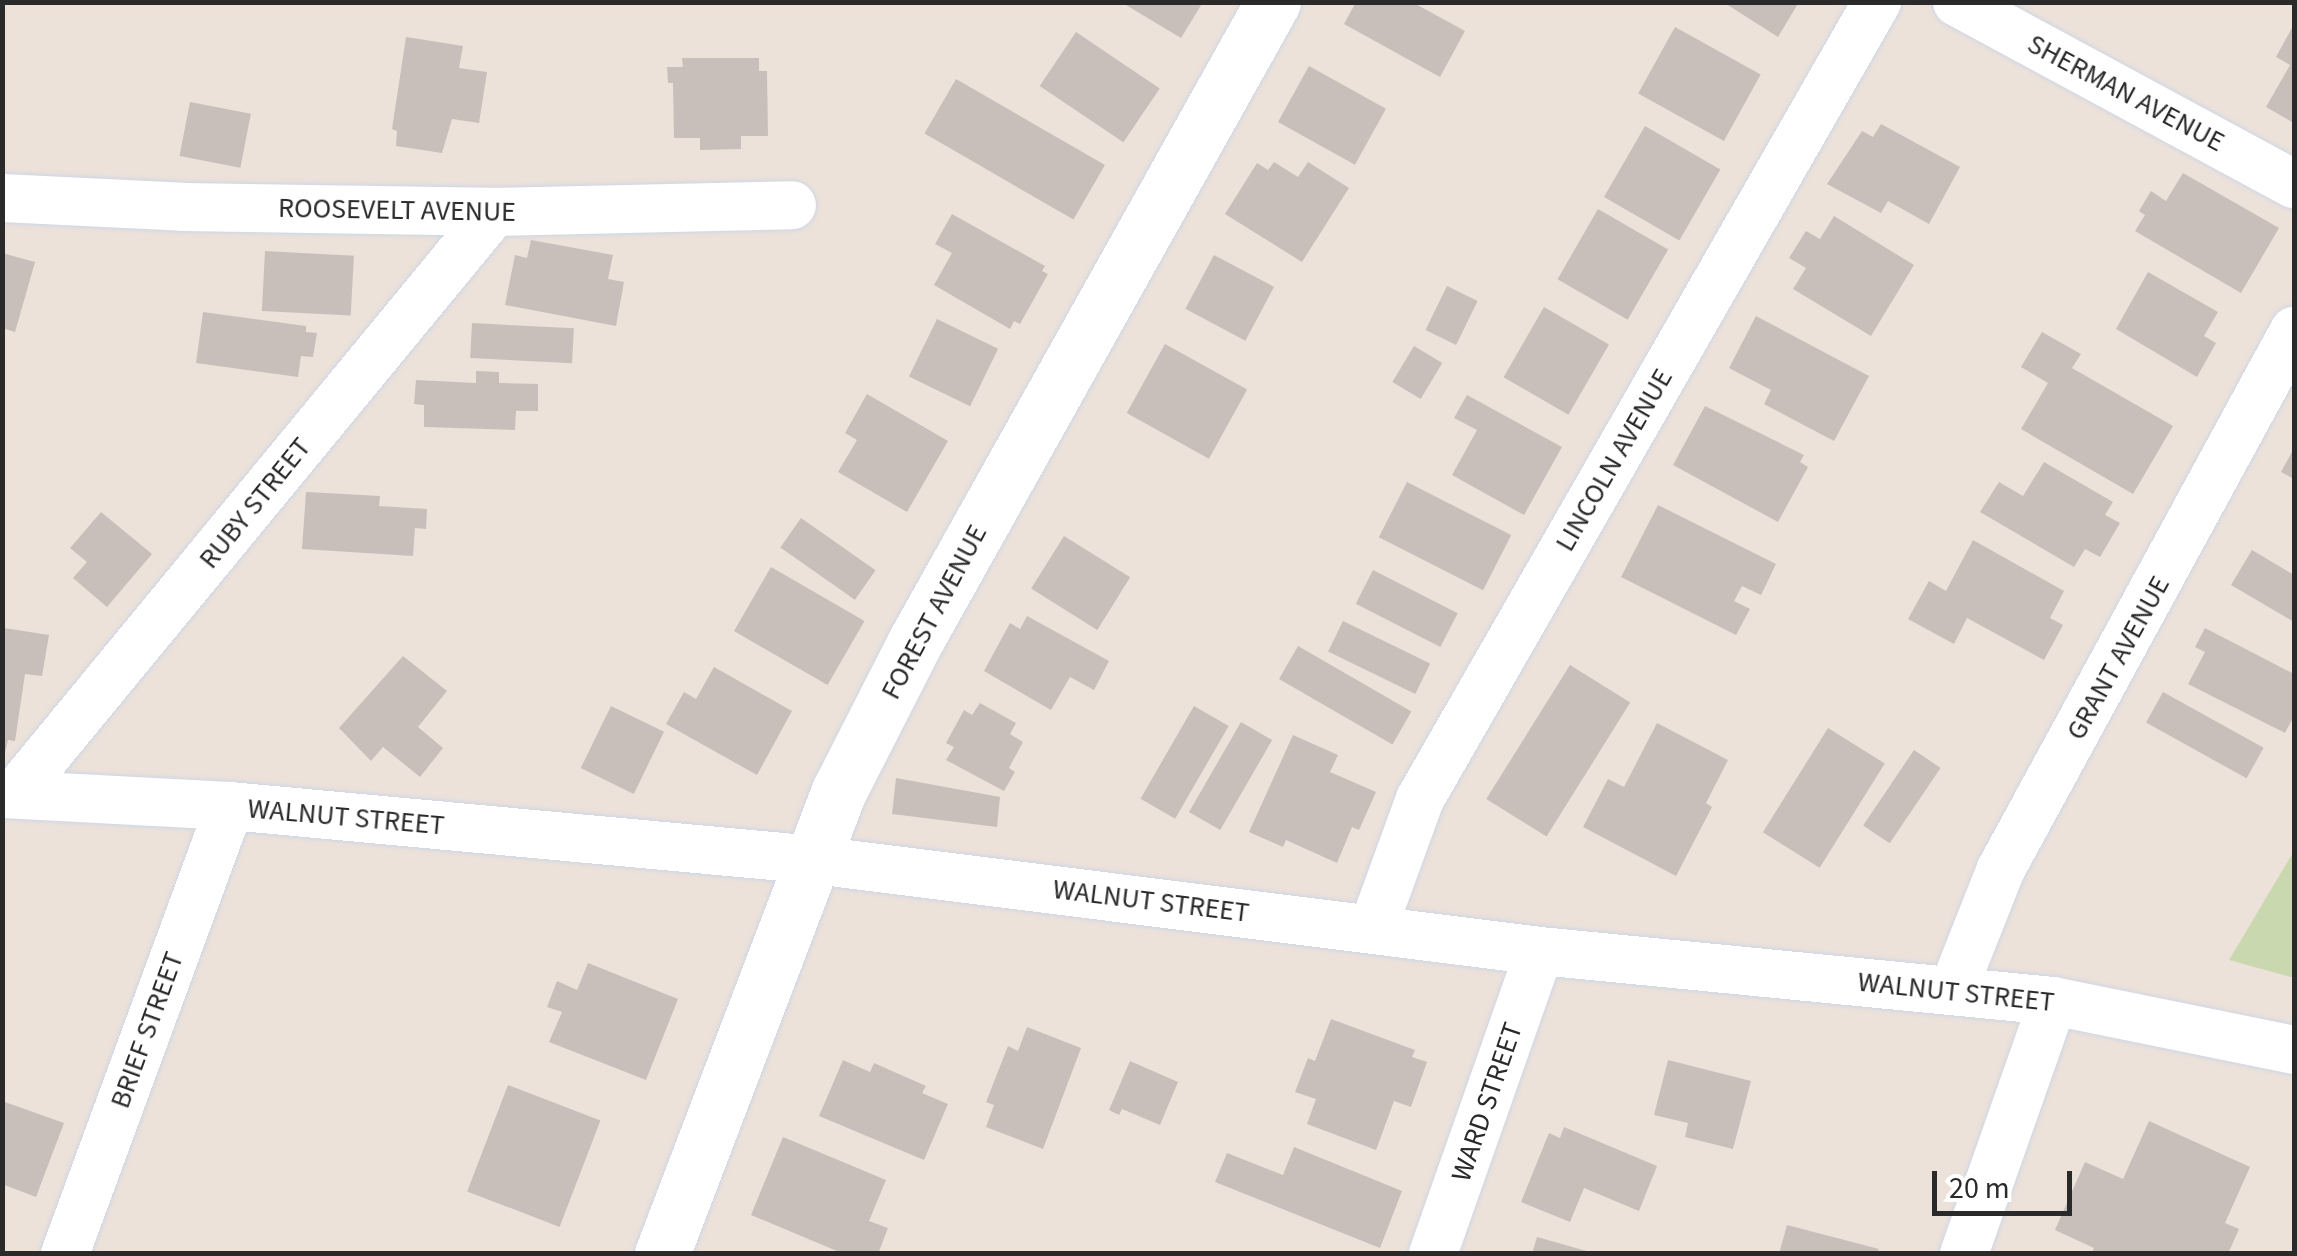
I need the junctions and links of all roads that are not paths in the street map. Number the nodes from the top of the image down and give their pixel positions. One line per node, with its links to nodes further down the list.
1 (1273, 2): 11 (street, FOREST AVENUE)
2 (1877, 2): 12 (street, LINCOLN AVENUE)
3 (1957, 2): 4 (street, SHERMAN AVENUE)
4 (2294, 184)
5 (2, 198): 7 (street, ROOSEVELT AVENUE)
6 (792, 205): 7 (street, ROOSEVELT AVENUE)
7 (494, 212): 9 (street, RUBY STREET)
8 (2294, 331): 14 (street, GRANT AVENUE)
9 (9, 794): 10 (street, WALNUT STREET)
10 (230, 806): 11 (street, WALNUT STREET); 17 (street, BRIEF STREET)
11 (815, 860): 12 (street, WALNUT STREET); 18 (street, FOREST AVENUE)
12 (1373, 928): 13 (street, WALNUT STREET)
13 (1540, 951): 14 (street, WALNUT STREET); 19 (street, WARD STREET)
14 (1953, 990): 15 (street, WALNUT STREET)
15 (2053, 1000): 16 (street, WALNUT STREET); 20 (street)
16 (2294, 1050)
17 (65, 1254)
18 (662, 1254)
19 (1433, 1254)
20 (1964, 1254)

